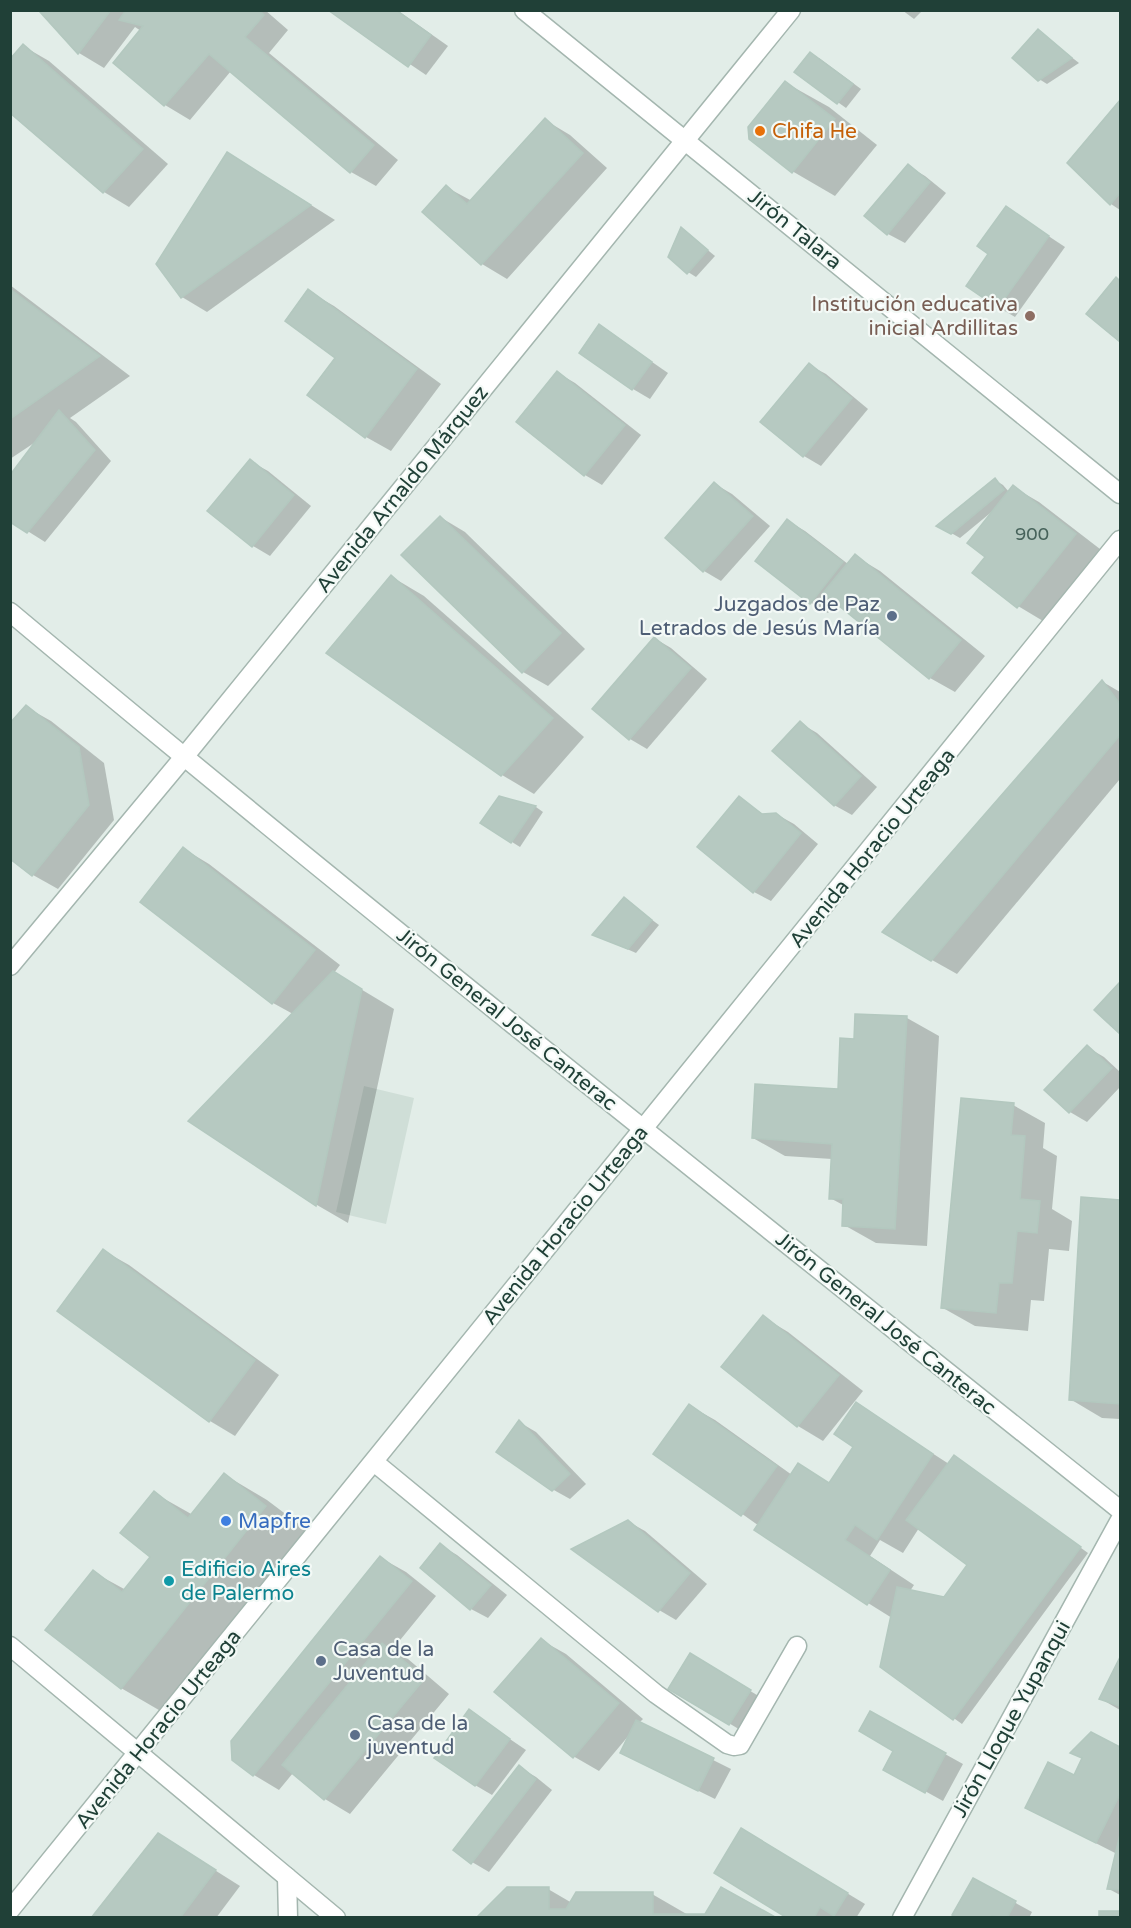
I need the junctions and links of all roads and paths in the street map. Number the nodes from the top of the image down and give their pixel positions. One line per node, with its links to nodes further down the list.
1 (525, 10): 3 (street, Jirón Talara)
2 (791, 10): 3 (street, Avenida Arnaldo Márquez)
3 (685, 141): 4 (street, Jirón Talara); 7 (street, Avenida Arnaldo Márquez)
4 (1120, 494)
5 (1120, 540): 9 (street, Avenida Horacio Urteaga)
6 (10, 612): 7 (street, Jirón General José Canterac)
7 (184, 758): 8 (street, Avenida Arnaldo Márquez); 9 (street, Jirón General José Canterac)
8 (10, 966)
9 (643, 1129): 10 (street, Avenida Horacio Urteaga); 11 (street, Jirón General José Canterac)
10 (374, 1462): 14 (street); 15 (street, Avenida Horacio Urteaga)
11 (1120, 1510)
12 (1120, 1520): 20 (street, Jirón Lloque Yupanqui)
13 (10, 1646): 15 (street)
14 (796, 1646)
15 (138, 1752): 16 (street); 17 (street, Avenida Horacio Urteaga)
16 (287, 1877): 18 (street); 19 (street)
17 (10, 1910)
18 (288, 1917)
19 (336, 1917)
20 (902, 1917)

